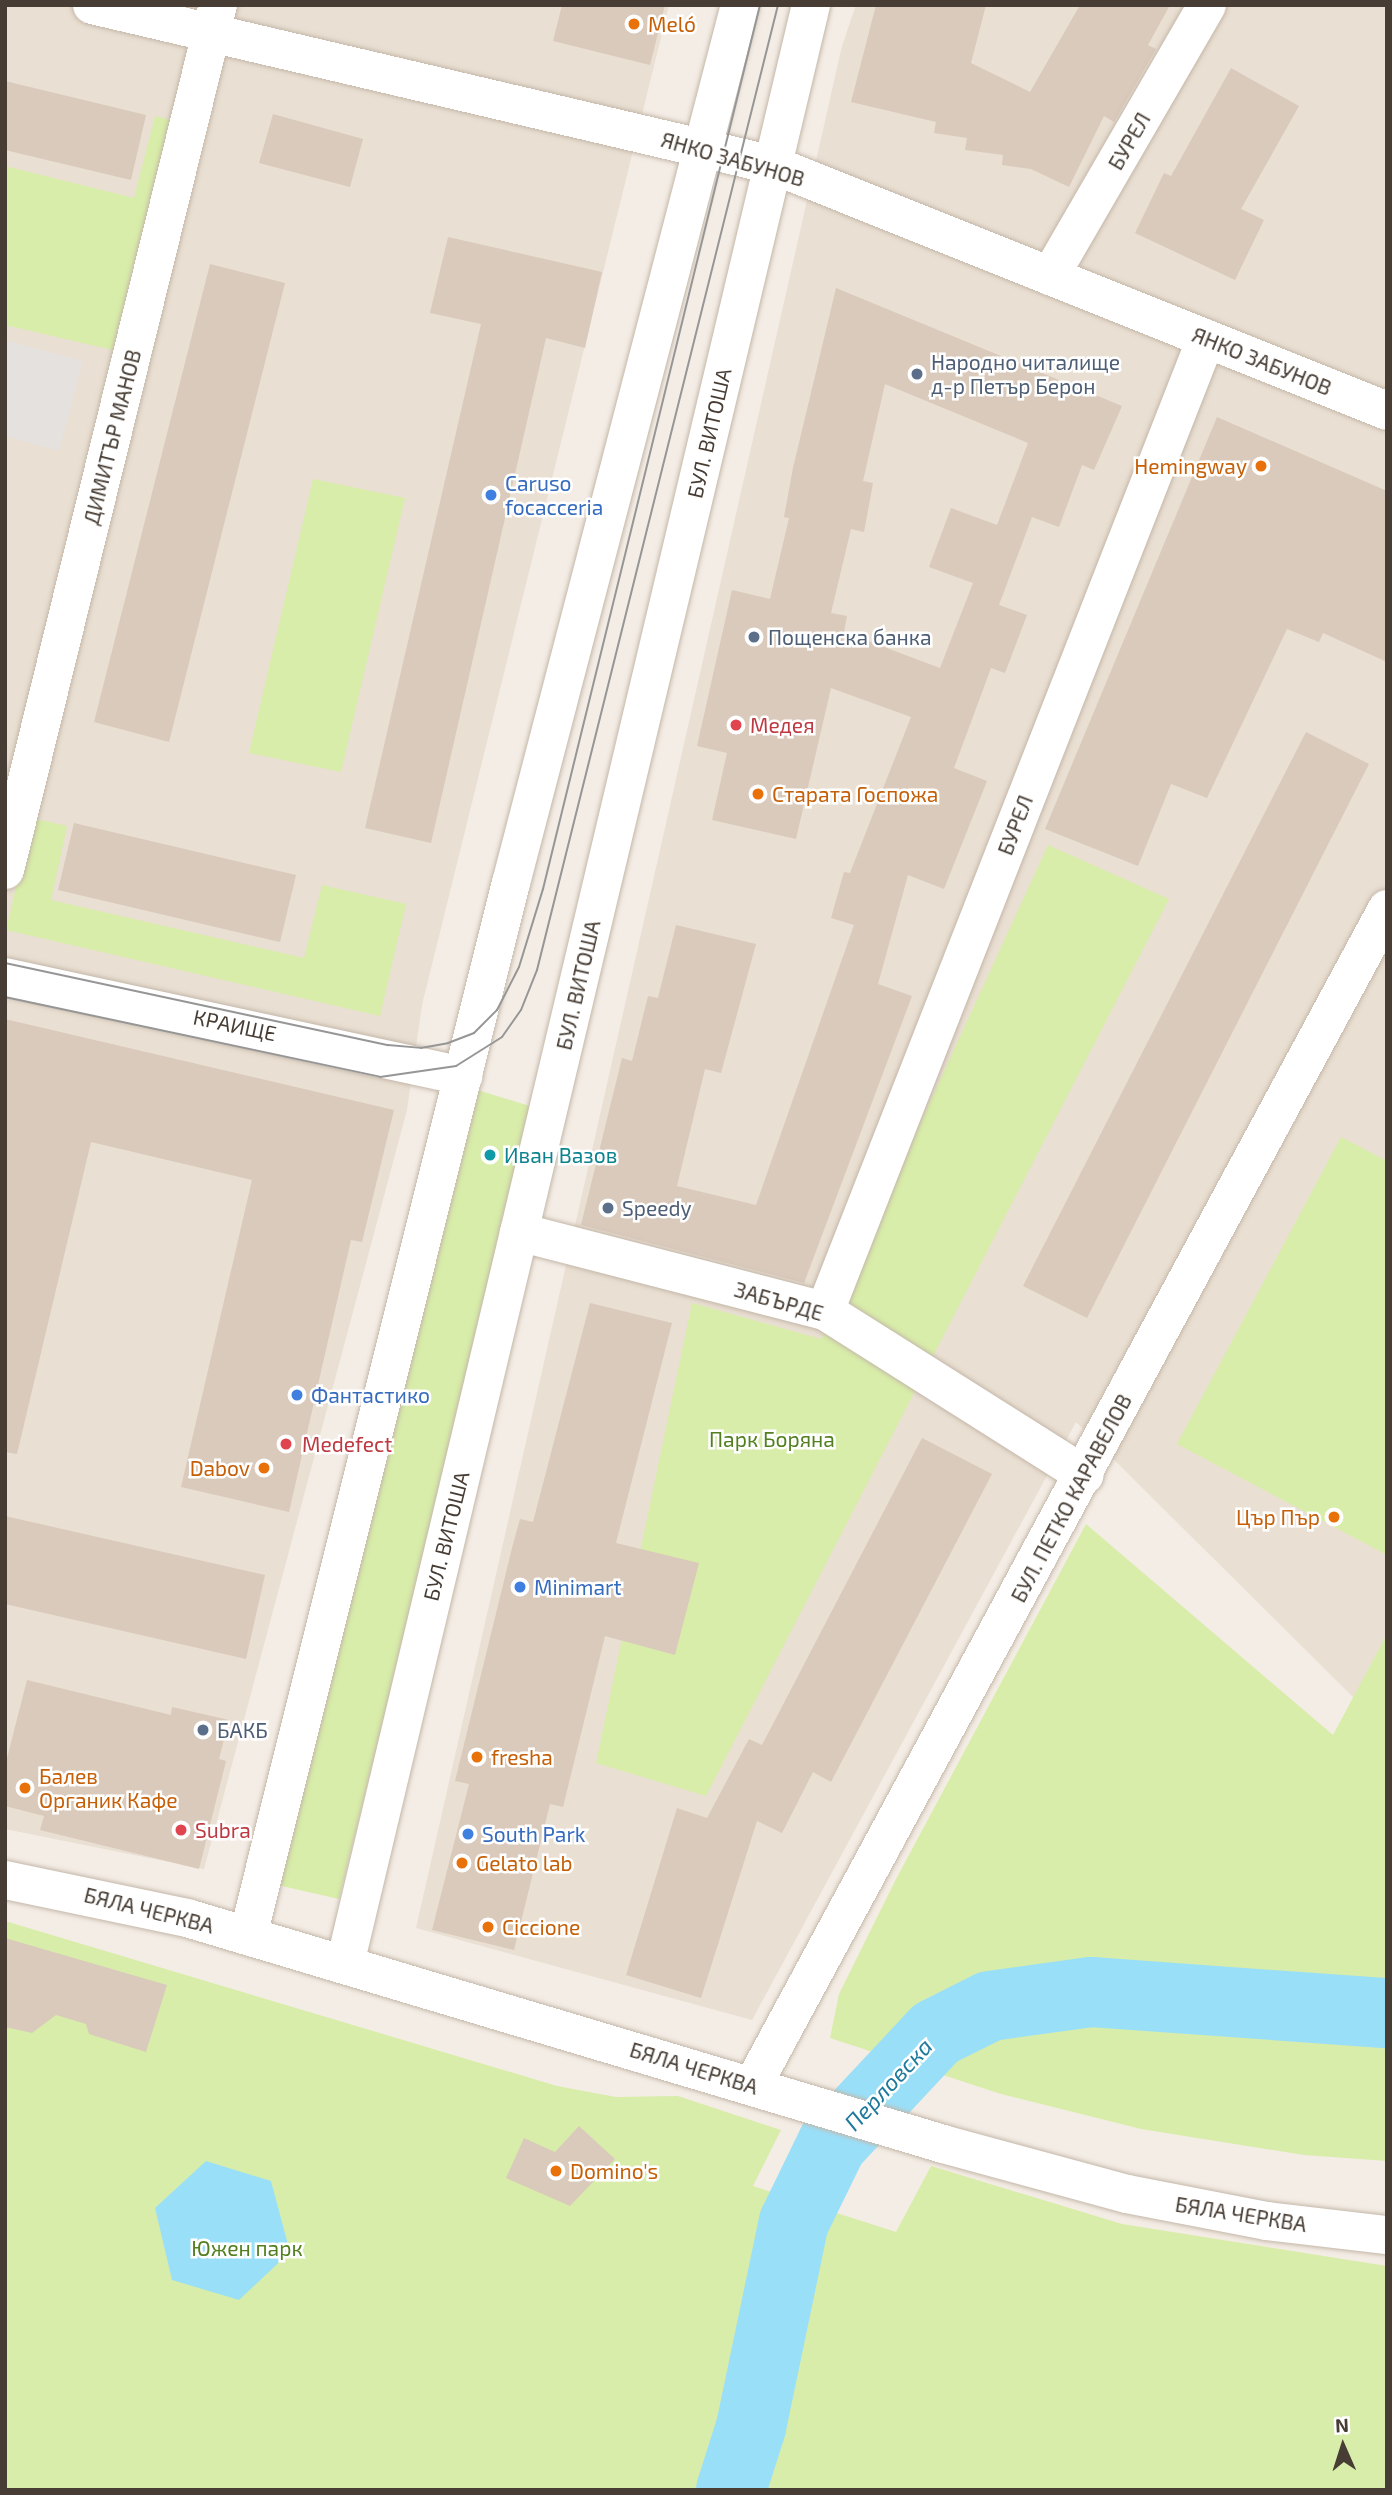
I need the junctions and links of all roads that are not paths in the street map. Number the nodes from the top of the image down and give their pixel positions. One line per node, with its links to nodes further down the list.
1 (92, 5): 5 (street, ЯНКО ЗАБУНОВ)
2 (740, 5): 6 (street)
3 (811, 5): 7 (street, БУЛ. ВИТОША)
4 (1207, 5): 8 (street, БУРЕЛ)
5 (215, 19): 6 (street, ЯНКО ЗАБУНОВ); 11 (street, ДИМИТЪР МАНОВ)
6 (704, 149): 7 (street, ЯНКО ЗАБУНОВ); 14 (street)
7 (772, 165): 8 (street, ЯНКО ЗАБУНОВ); 15 (street, БУЛ. ВИТОША)
8 (1050, 276): 9 (street, ЯНКО ЗАБУНОВ)
9 (1206, 339): 10 (street, ЯНКО ЗАБУНОВ); 16 (street, БУРЕЛ)
10 (1387, 411)
11 (5, 870)
12 (1387, 909): 17 (street, БУЛ. ПЕТКО КАРАВЕЛОВ)
13 (5, 977): 14 (street, КРАИЩЕ)
14 (463, 1076): 19 (street)
15 (519, 1232): 16 (street, ЗАБЪРДЕ); 20 (street, БУЛ. ВИТОША)
16 (825, 1311): 17 (street, ЗАБЪРДЕ)
17 (1084, 1475): 21 (street, БУЛ. ПЕТКО КАРАВЕЛОВ)
18 (5, 1880): 19 (street, БЯЛА ЧЕРКВА)
19 (248, 1936): 20 (street, БЯЛА ЧЕРКВА)
20 (345, 1965): 21 (street, БЯЛА ЧЕРКВА)
21 (753, 2085): 22 (street, БЯЛА ЧЕРКВА)
22 (1387, 2235)

